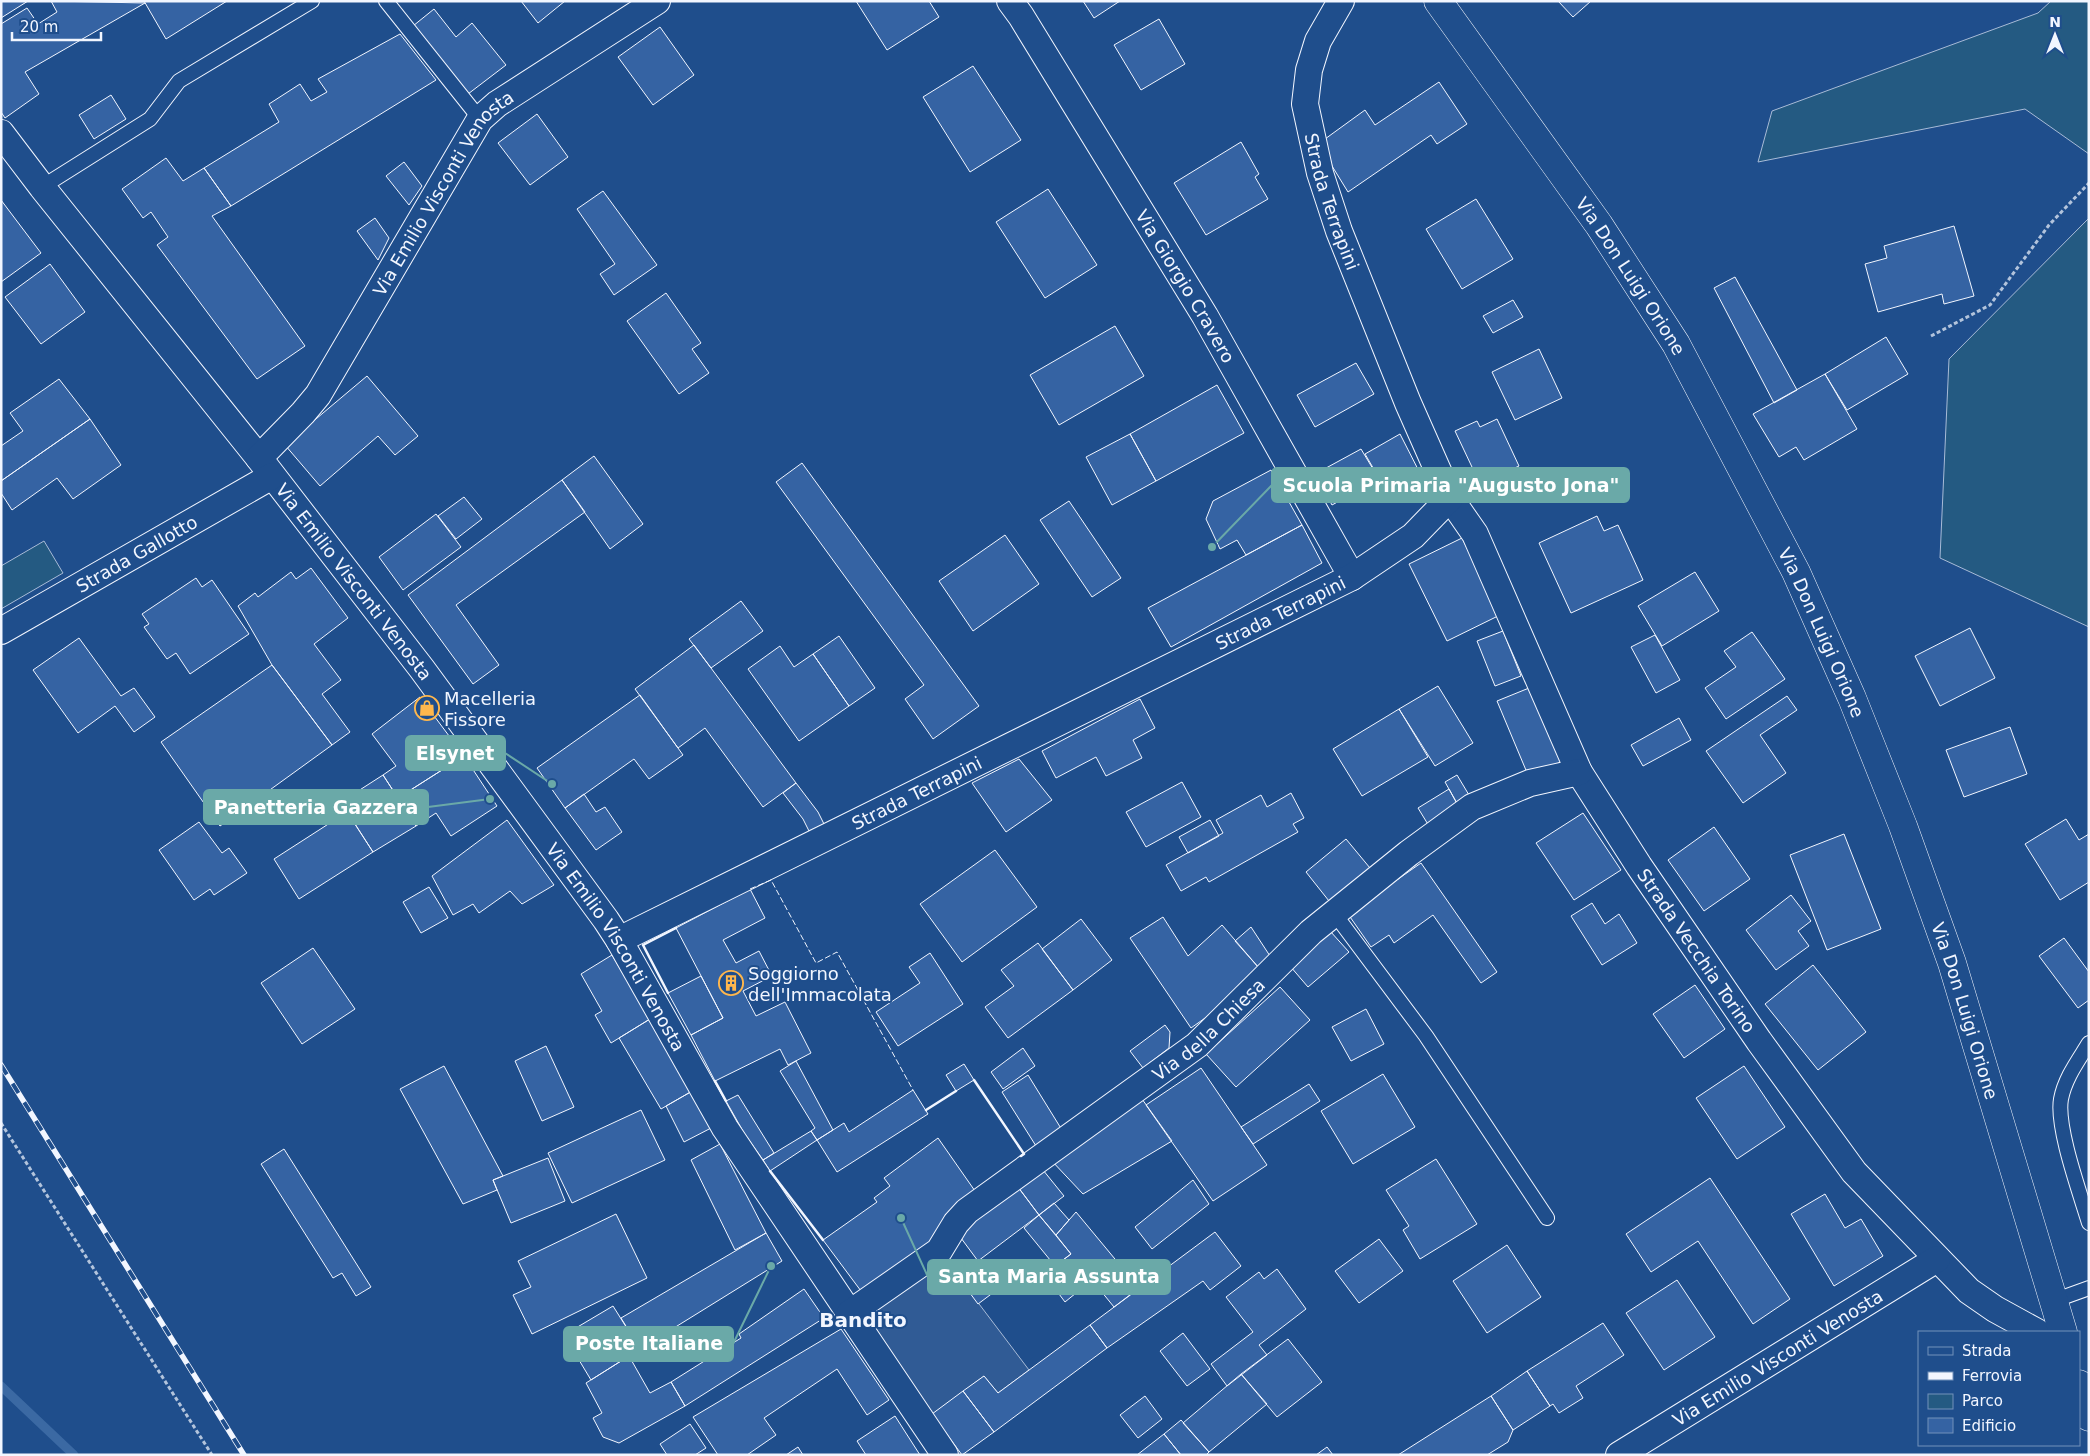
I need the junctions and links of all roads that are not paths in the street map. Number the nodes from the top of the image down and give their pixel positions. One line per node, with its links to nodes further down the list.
1 (312, 1): 9 (lane)
2 (386, 1): 7 (lane)
3 (1010, 1): 12 (street, Via Giorgio Cravero)
4 (1341, 1): 11 (street, Strada Terrapini)
5 (1438, 1): 22 (main road, Via Don Luigi Orione)
6 (643, 5): 7 (street, Via Emilio Visconti Venosta)
7 (480, 119): 10 (street, Via Emilio Visconti Venosta)
8 (1, 133): 9 (street, Via Emilio Visconti Venosta)
9 (42, 187): 10 (street, Via Emilio Visconti Venosta)
10 (266, 467): 13 (street, Strada Gallotto); 16 (street, Via Emilio Visconti Venosta)
11 (1450, 498): 12 (street, Strada Terrapini); 14 (street, Strada Vecchia Torino)
12 (1352, 577): 16 (street, Strada Terrapini)
13 (1, 631)
14 (1579, 772): 15 (street, Via della Chiesa); 20 (street, Strada Vecchia Torino)
15 (1334, 913): 18 (lane); 23 (street, Via della Chiesa)
16 (619, 940): 23 (street, Via Emilio Visconti Venosta)
17 (2089, 1043): 19 (lane)
18 (1547, 1218)
19 (2089, 1223)
20 (1937, 1259): 24 (street, Strada Vecchia Torino); 29 (street, Via Emilio Visconti Venosta)
21 (2089, 1288): 22 (lane)
22 (2053, 1301): 25 (main road, Via Don Luigi Orione)
23 (850, 1313): 28 (street, Via Emilio Visconti Venosta)
24 (2035, 1331)
25 (2062, 1331)
26 (2080, 1387): 27 (main road)
27 (2089, 1417)
28 (945, 1455)
29 (1619, 1455)

